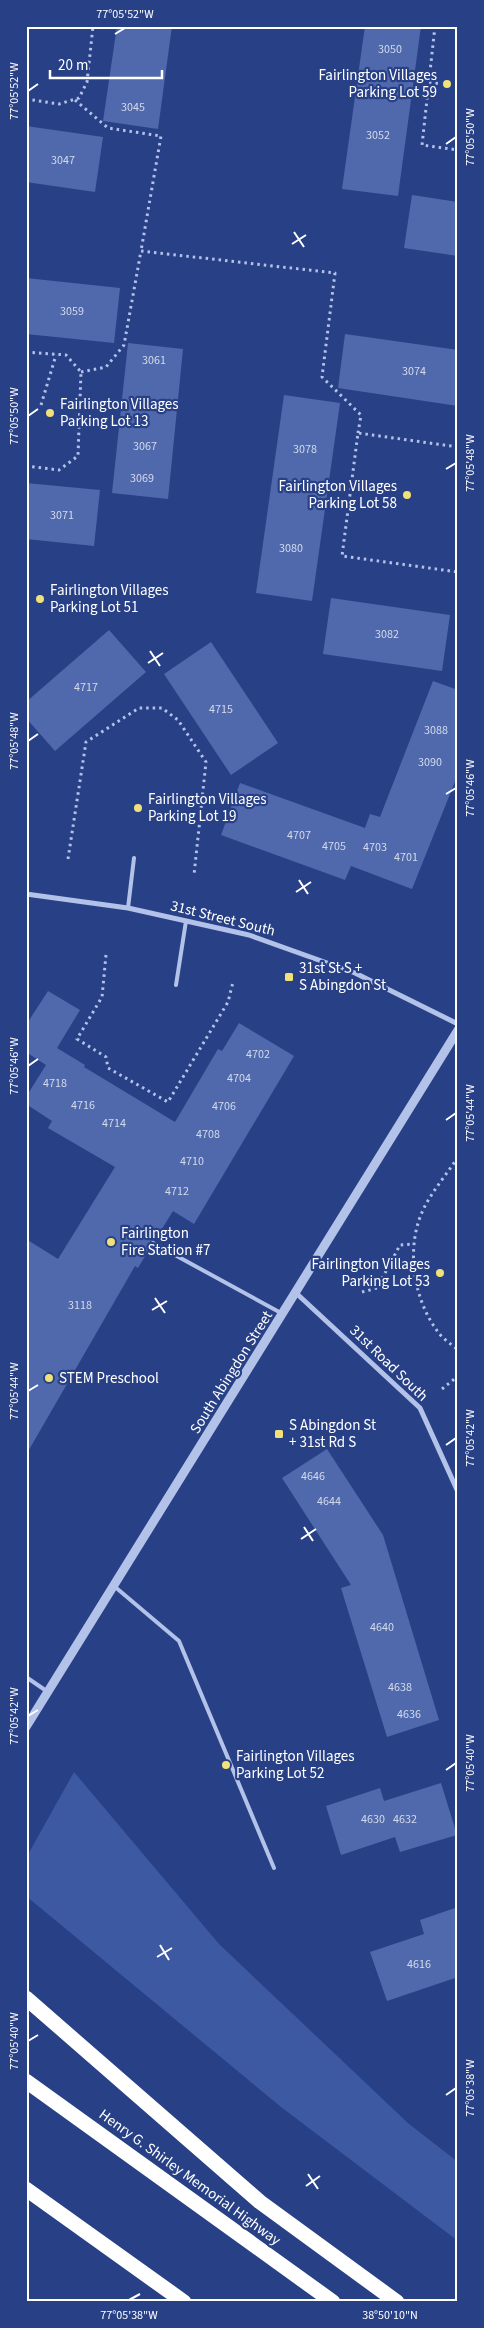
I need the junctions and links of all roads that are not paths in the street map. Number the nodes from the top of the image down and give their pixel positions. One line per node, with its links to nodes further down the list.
1 (134, 858): 4 (lane)
2 (28, 894): 3 (lane); 4 (street, 31st Street South)
3 (26, 900)
4 (128, 908): 5 (street, 31st Street South)
5 (186, 921): 6 (lane); 7 (street, 31st Street South)
6 (176, 985)
7 (458, 1024)
8 (458, 1030): 10 (street, South Abingdon Street)
9 (153, 1243): 11 (lane)
10 (296, 1293): 11 (street, South Abingdon Street); 12 (street, 31st Road South)
11 (283, 1314): 13 (street, South Abingdon Street)
12 (458, 1492)
13 (114, 1586): 15 (street, South Abingdon Street); 17 (lane)
14 (26, 1677): 15 (lane)
15 (48, 1692): 16 (street, South Abingdon Street)
16 (26, 1727)
17 (274, 1868)
18 (26, 1998): 23 (highway)
19 (26, 2081): 22 (highway, Henry G. Shirley Memorial Highway)
20 (26, 2189): 21 (highway)
21 (184, 2302)
22 (333, 2302)
23 (397, 2302)

